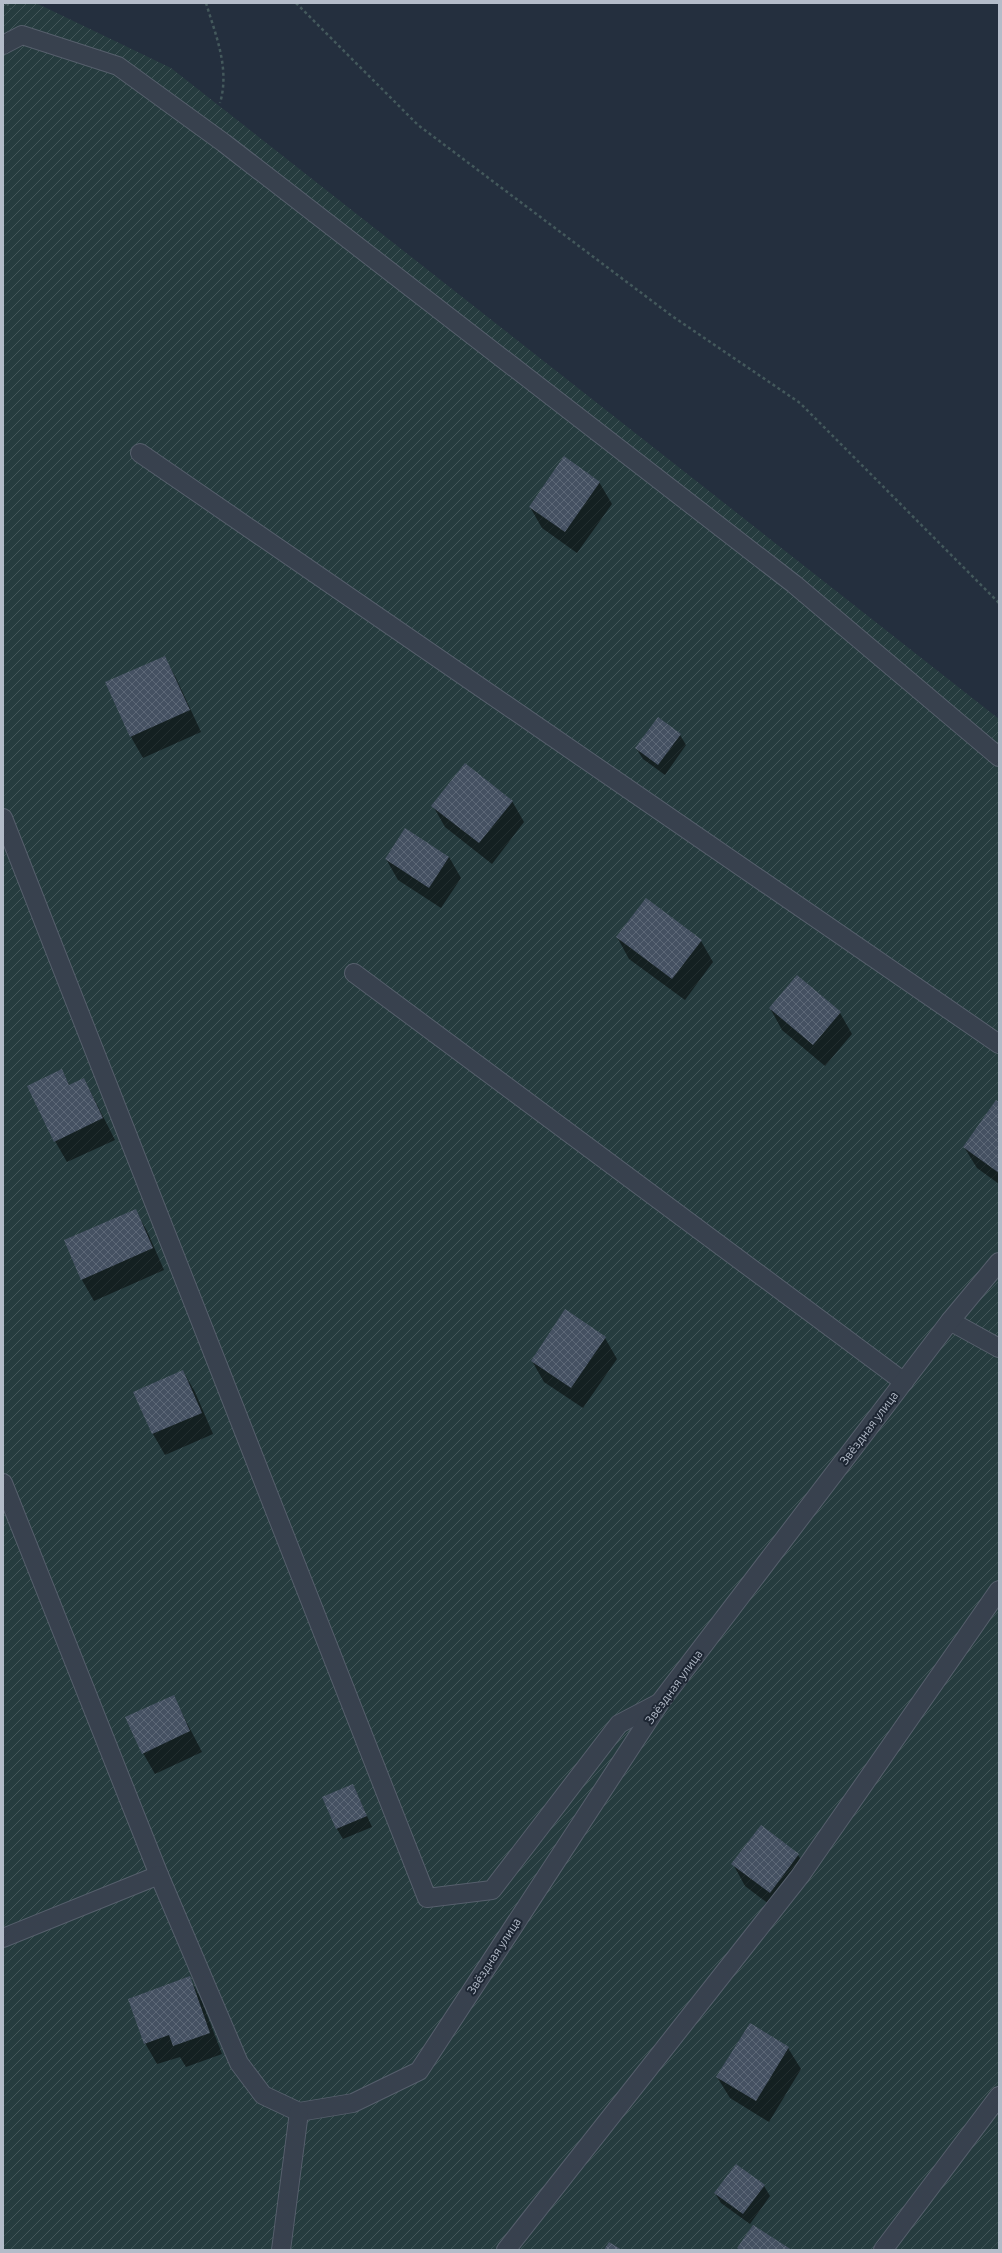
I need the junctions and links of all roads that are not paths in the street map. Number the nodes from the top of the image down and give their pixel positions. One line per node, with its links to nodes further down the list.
1 (3, 45): 3 (lane)
2 (140, 453): 6 (lane)
3 (999, 757)
4 (3, 818): 13 (lane)
5 (354, 972): 10 (lane)
6 (999, 1044)
7 (999, 1262): 8 (lane, Звёздная улица)
8 (950, 1321): 9 (lane); 10 (lane, Звёздная улица)
9 (999, 1348)
10 (904, 1382): 13 (lane, Звёздная улица)
11 (3, 1483): 14 (lane)
12 (999, 1590): 19 (lane)
13 (662, 1701): 17 (lane, Звёздная улица)
14 (159, 1875): 15 (lane); 17 (lane)
15 (3, 1938)
16 (999, 2096): 20 (lane)
17 (299, 2112): 18 (lane)
18 (281, 2250)
19 (506, 2250)
20 (883, 2250)

